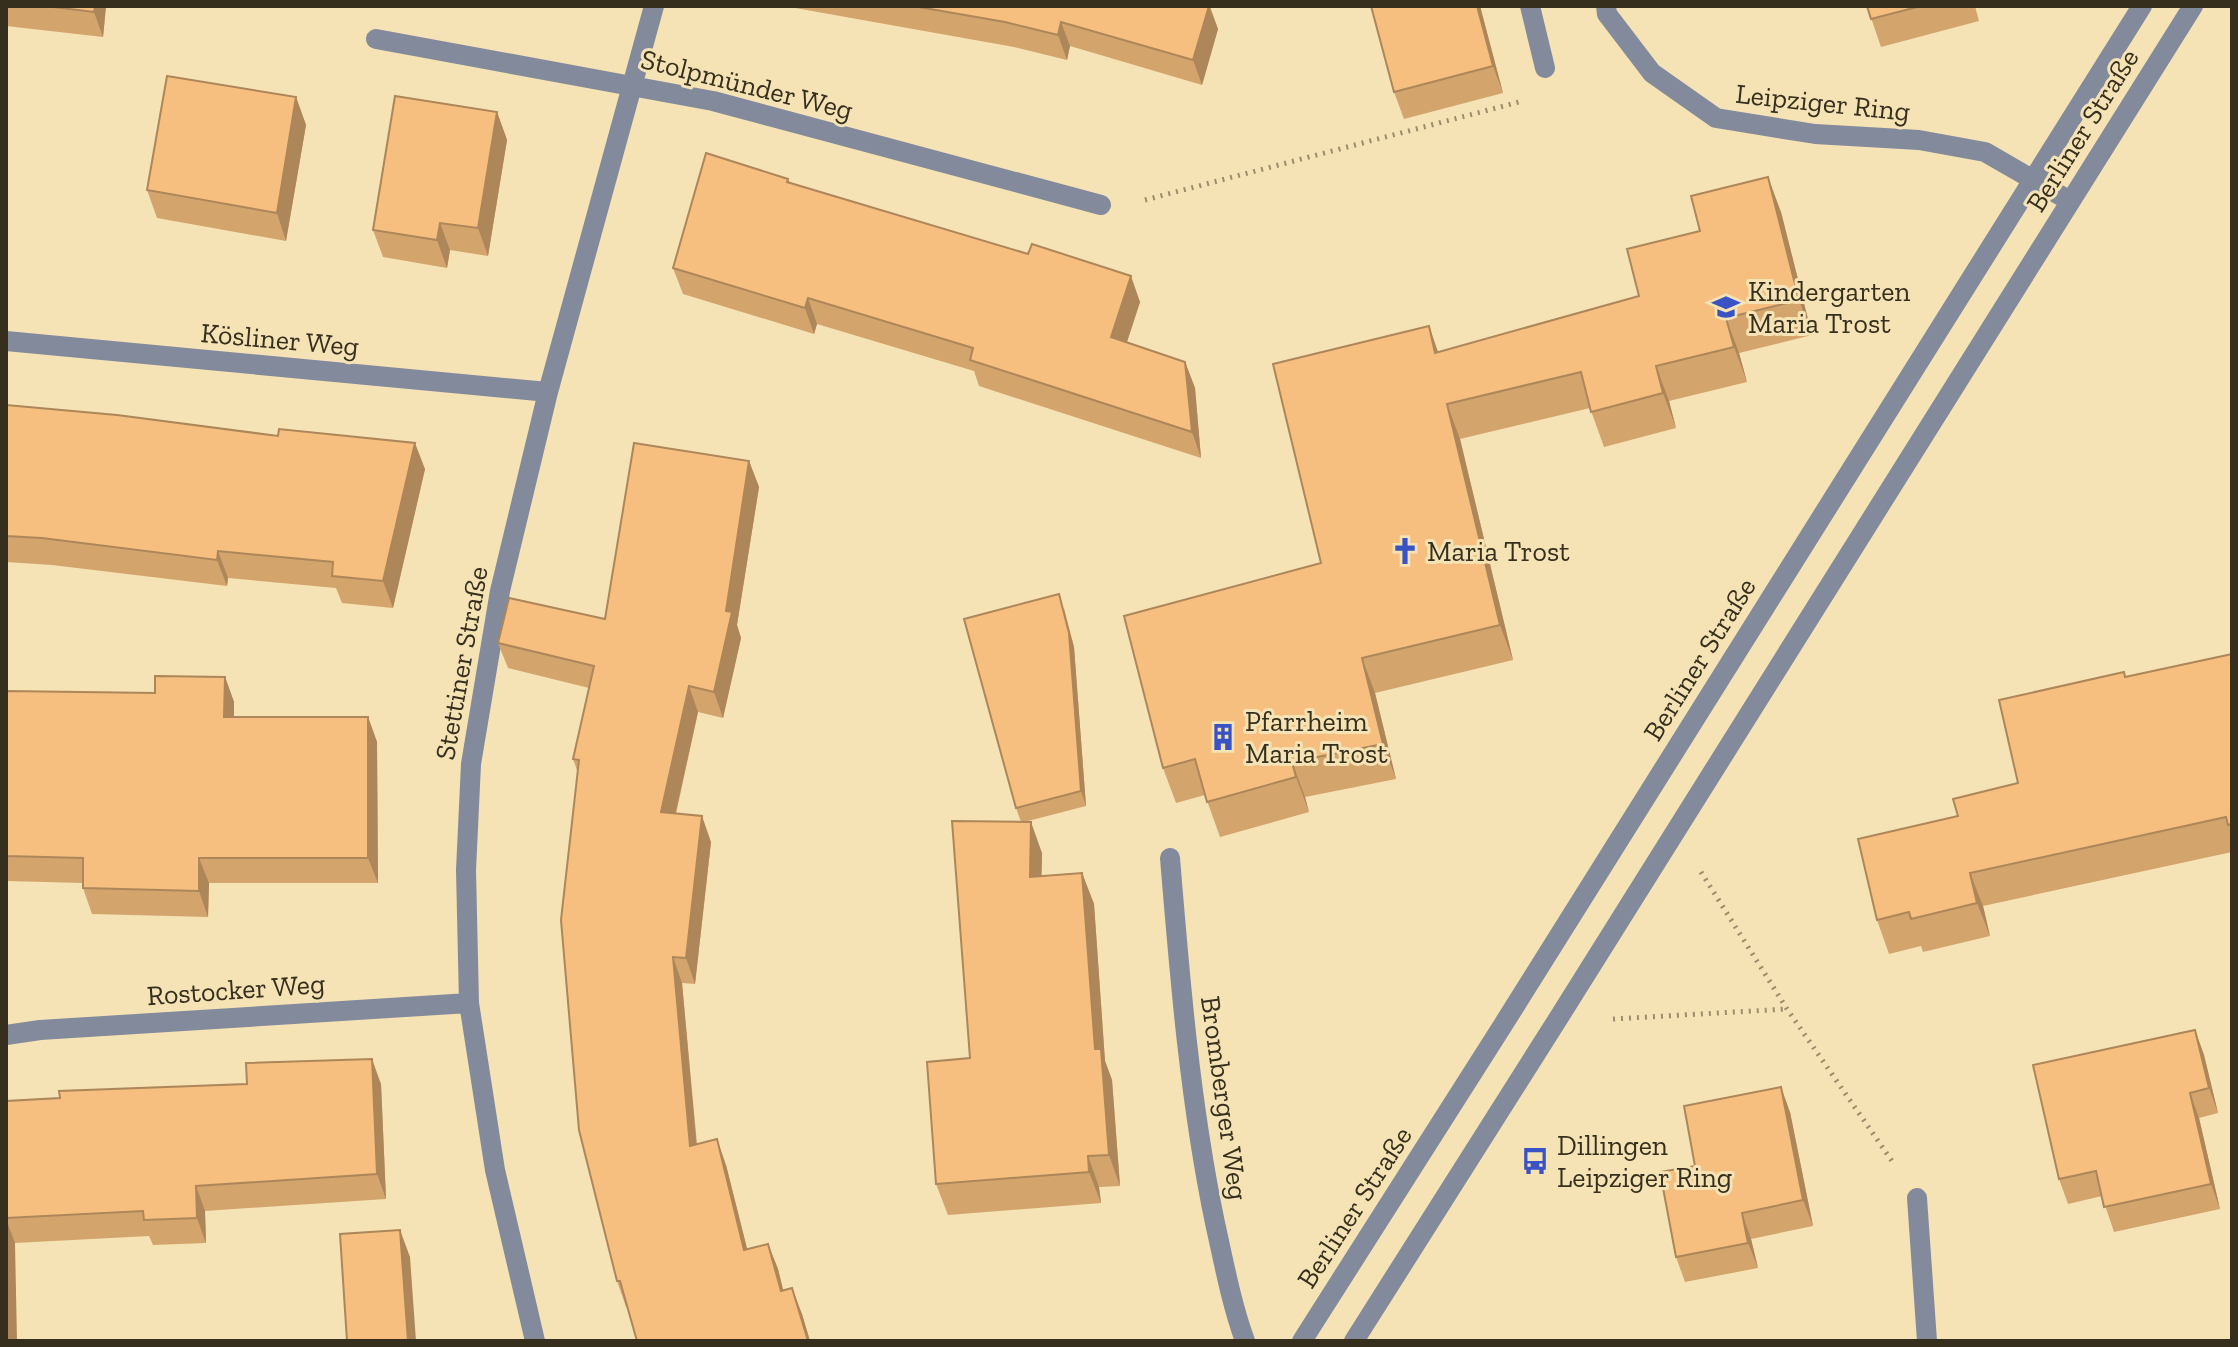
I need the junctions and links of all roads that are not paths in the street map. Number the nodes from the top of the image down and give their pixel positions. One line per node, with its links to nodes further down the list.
1 (654, 6): 8 (street, Stettiner Straße)
2 (1530, 6): 7 (street)
3 (1606, 6): 9 (street, Leipziger Ring)
4 (2142, 6): 9 (street, Berliner Straße)
5 (2193, 6): 10 (street, Berliner Straße)
6 (376, 39): 8 (street, Stolpmünder Weg)
7 (1545, 68)
8 (632, 85): 11 (street, Stolpmünder Weg); 13 (street, Stettiner Straße)
9 (2033, 177): 10 (street, Leipziger Ring); 20 (street, Berliner Straße)
10 (2070, 201): 21 (street, Berliner Straße)
11 (1101, 205)
12 (6, 341): 13 (street, Kösliner Weg)
13 (548, 392): 15 (street, Stettiner Straße)
14 (1170, 858): 19 (street, Bromberger Weg)
15 (469, 1003): 16 (street, Rostocker Weg); 18 (street, Stettiner Straße)
16 (6, 1035)
17 (1917, 1198): 22 (street)
18 (535, 1341)
19 (1245, 1341)
20 (1302, 1341)
21 (1354, 1341)
22 (1927, 1341)

